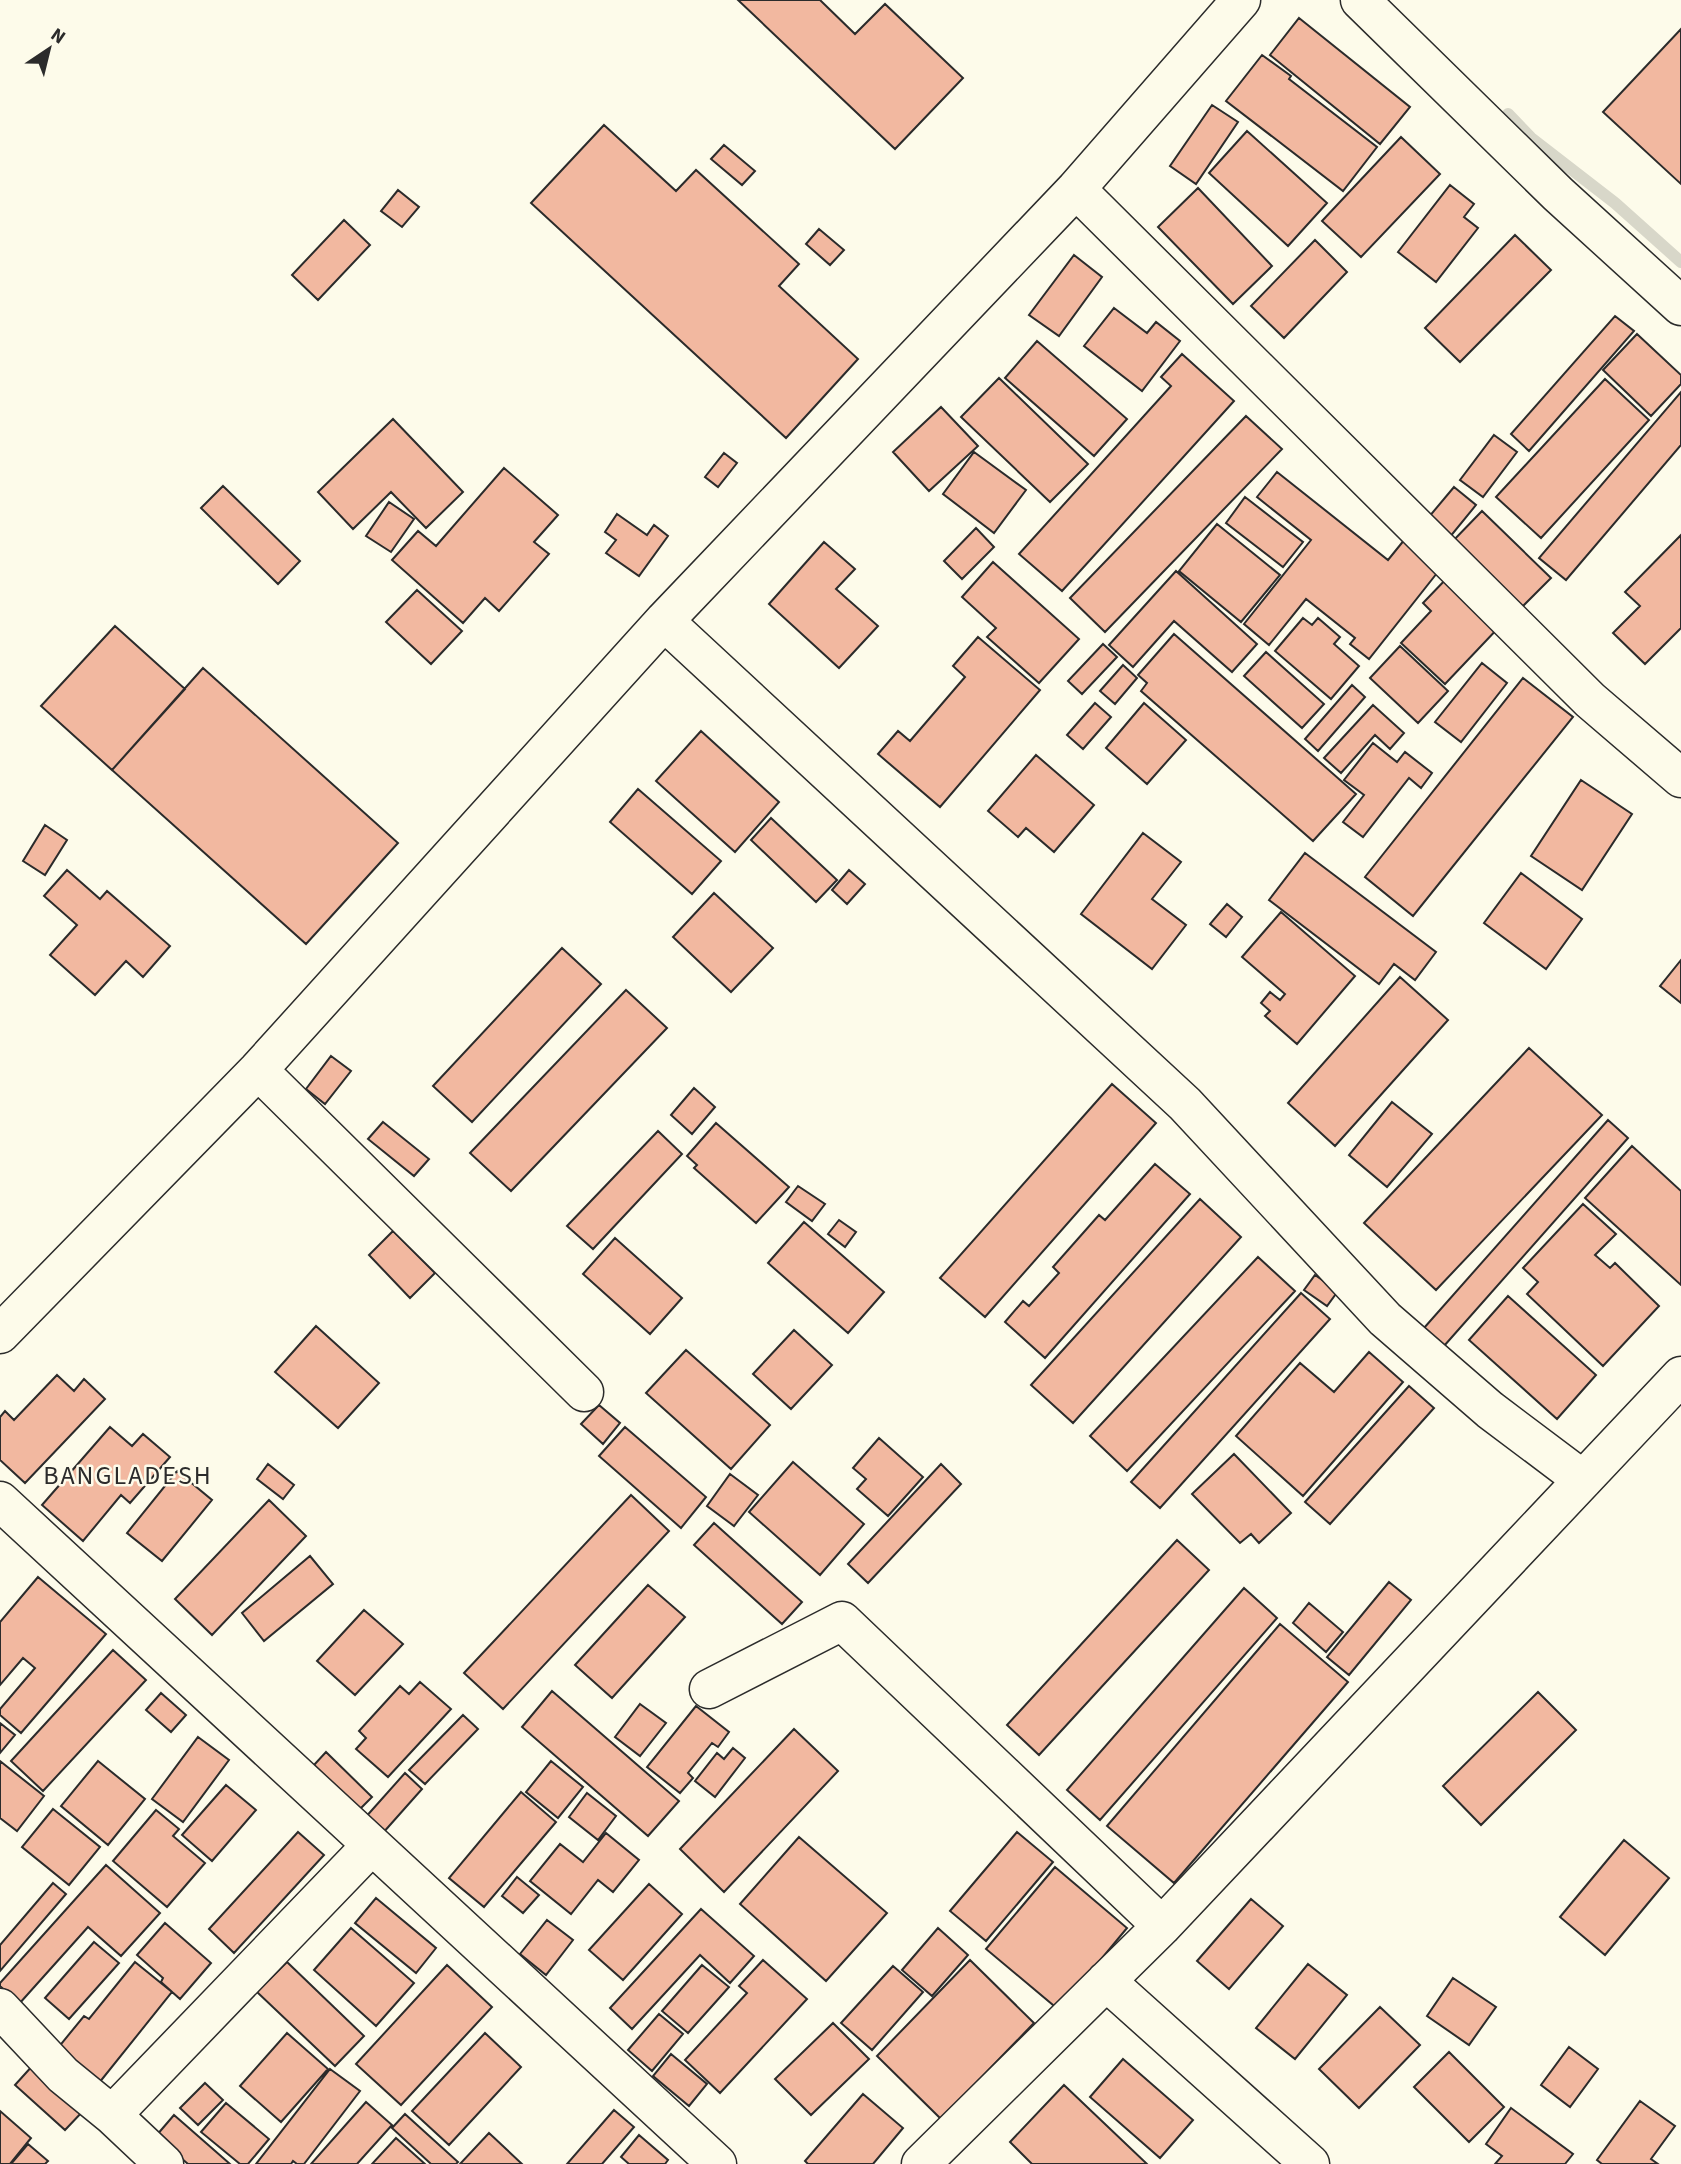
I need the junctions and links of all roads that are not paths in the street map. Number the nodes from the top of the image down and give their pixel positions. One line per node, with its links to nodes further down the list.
1 (1241, 0): 3 (street)
2 (1360, 0): 4 (street)
3 (1076, 188): 5 (street); 6 (street)
4 (1681, 306)
5 (664, 621): 7 (street); 11 (street)
6 (1681, 778)
7 (258, 1070): 8 (street); 10 (street)
8 (4, 1317)
9 (1681, 1376): 11 (street)
10 (584, 1392)
11 (1583, 1480): 15 (street)
12 (0, 1502): 14 (street)
13 (709, 1689): 15 (street)
14 (371, 1846): 18 (street); 20 (street)
15 (1162, 1926): 16 (street)
16 (1106, 1981): 21 (street); 22 (street)
17 (0, 2008): 18 (street)
18 (112, 2115): 19 (street)
19 (164, 2164)
20 (717, 2164)
21 (921, 2164)
22 (1310, 2164)

